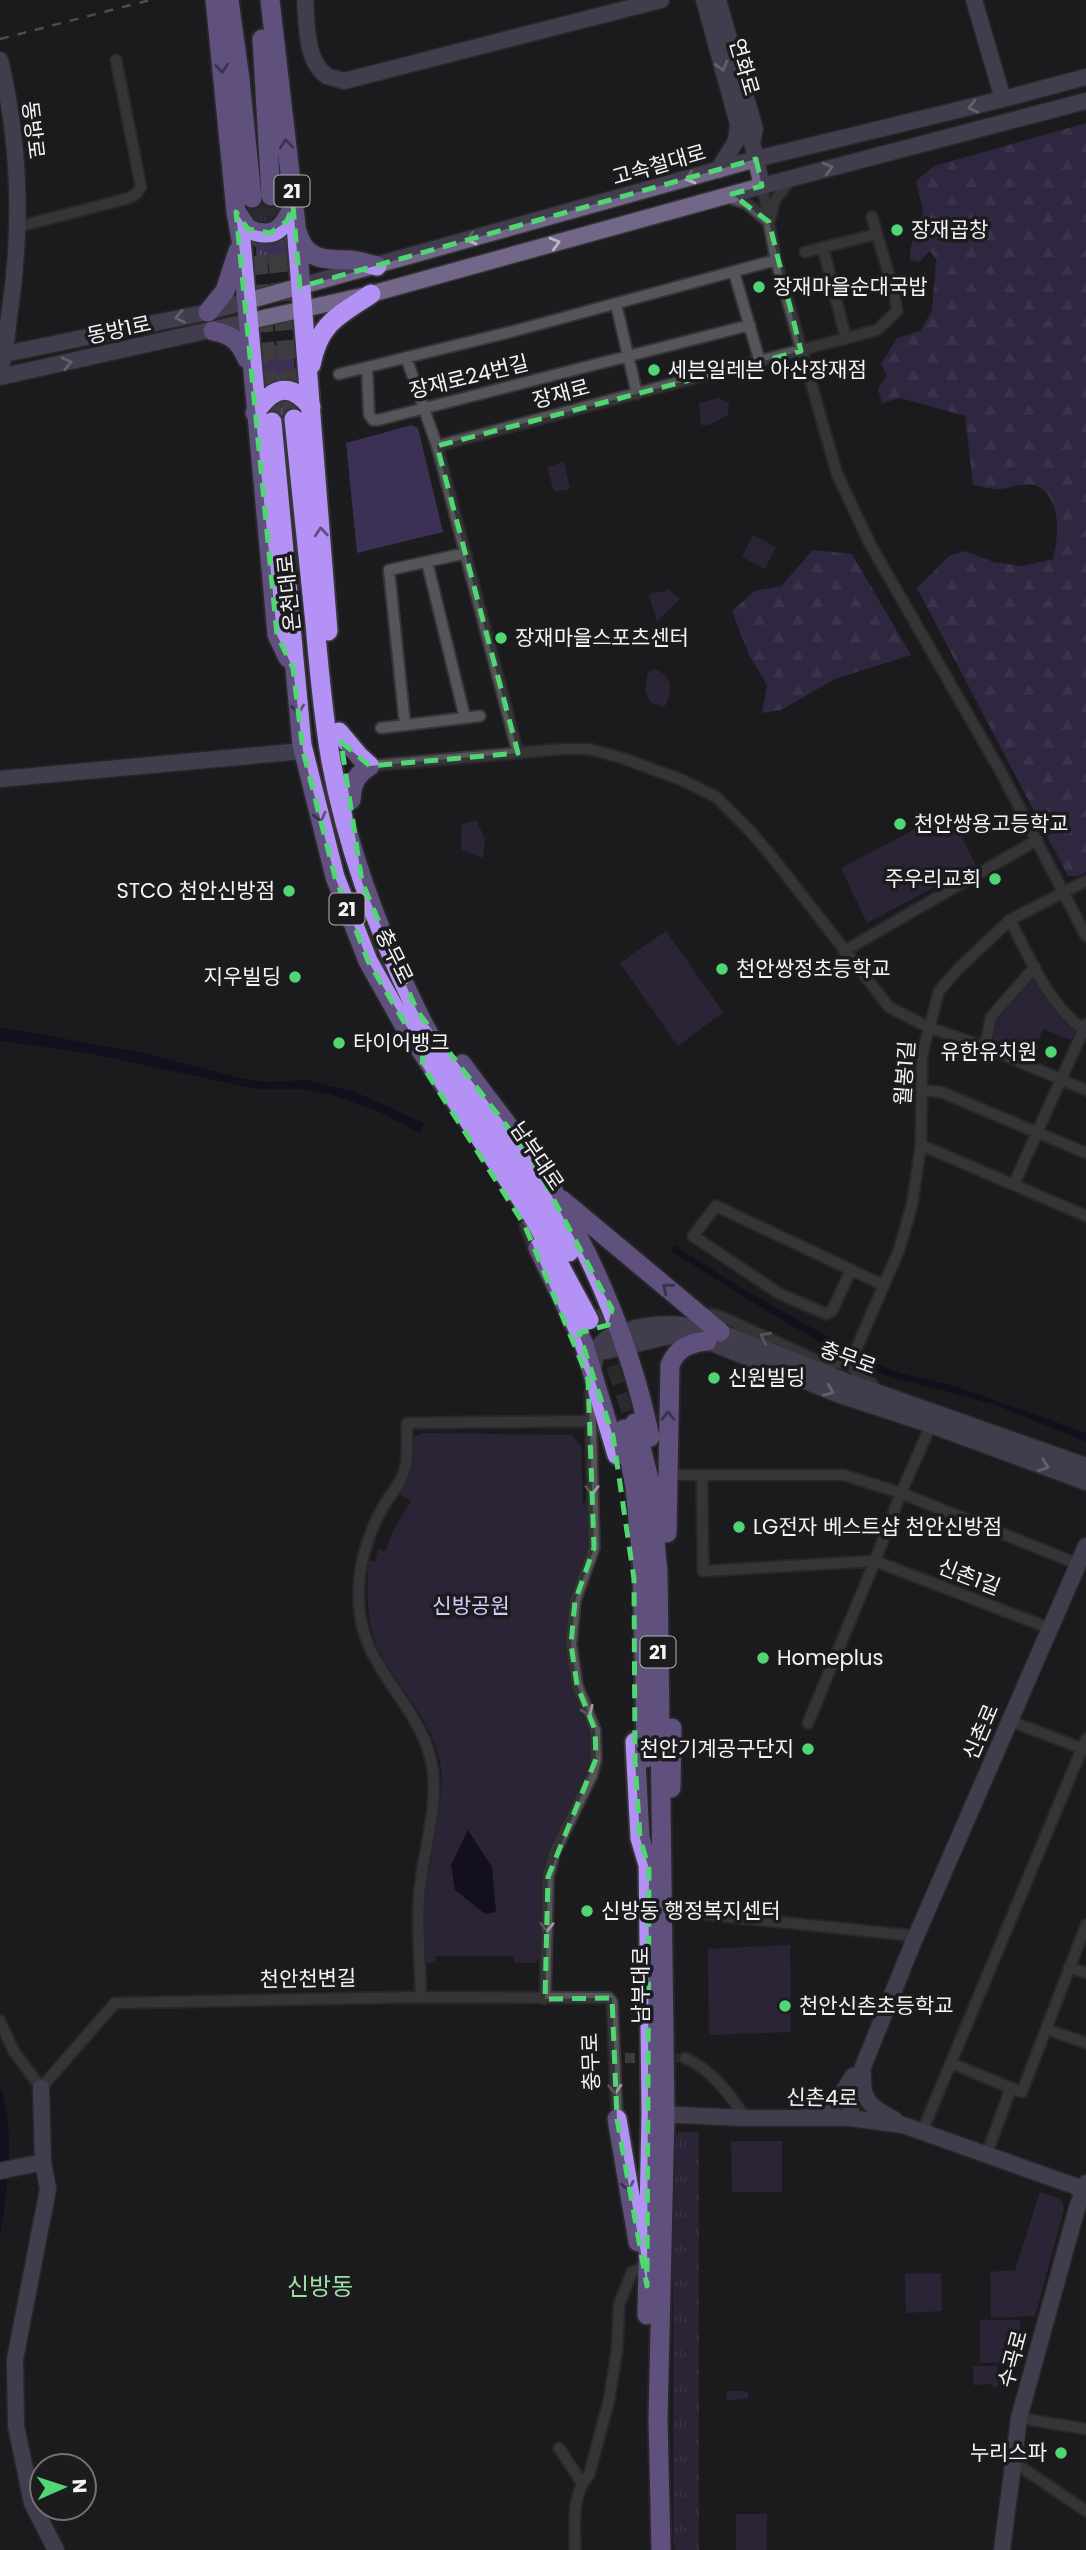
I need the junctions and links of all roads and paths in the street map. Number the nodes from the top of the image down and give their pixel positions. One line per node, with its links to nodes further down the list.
1 (215, 0): 23 (highway, 21, one-way to 23)
2 (229, 0): 3 (highway, 21)
3 (260, 0)
4 (270, 0): 22 (highway, 21, one-way to 4)
5 (305, 0): 6 (street)
6 (661, 0)
7 (704, 0): 15 (street, 연화로, one-way to 15)
8 (718, 0): 16 (street, 연화로)
9 (974, 0): 13 (street)
10 (0, 60): 27 (street, 동방로)
11 (116, 60): 27 (street)
12 (1086, 77): 13 (street, 고속철대로)
13 (1003, 99): 17 (street, 고속철대로, one-way to 17)
14 (1086, 101): 19 (street, one-way to 14)
15 (738, 124): 16 (street, 연화로); 18 (street)
16 (752, 142): 17 (street, 연화로)
17 (756, 159): 18 (street, 고속철대로); 20 (street, 연화로)
18 (718, 170): 33 (street, 고속철대로, one-way to 33)
19 (792, 178): 20 (street); 25 (street)
20 (762, 186): 21 (street); 25 (street)
21 (724, 196): 25 (street); 36 (street, one-way to 21)
22 (293, 205): 23 (highway); 26 (highway, 21)
23 (236, 212): 29 (highway, 21)
24 (872, 217): 28 (street, 장재로)
25 (769, 222): 32 (street)
26 (296, 225): 33 (highway); 35 (highway, 21)
27 (17, 227): 46 (street, 동방로)
28 (877, 234): 30 (street); 44 (street, 장재로)
29 (241, 240): 37 (highway, 21); 40 (highway)
30 (822, 247): 31 (street); 44 (street)
31 (805, 252)
32 (776, 260): 34 (street, 장재로24번길); 45 (street)
33 (377, 266): 35 (street, 고속철대로)
34 (734, 272): 38 (street, 장재로24번길); 42 (street)
35 (300, 287): 37 (street, 고속철대로); 39 (highway, 21)
36 (371, 294): 39 (street); 55 (highway)
37 (246, 301): 40 (street, 동방1로); 41 (highway, 21)
38 (616, 304): 47 (street, 장재로24번길); 48 (street)
39 (301, 311): 41 (street); 55 (highway, 21)
40 (208, 312): 46 (street, 동방1로, one-way to 46)
41 (247, 323): 43 (street, 동방1로); 54 (highway, 21)
42 (750, 325): 48 (street, 장재로24번길); 49 (street)
43 (213, 331): 53 (street, 동방1로, one-way to 43); 54 (highway)
44 (846, 339): 45 (street, 장재로)
45 (802, 351): 49 (street, 장재로); 75 (street)
46 (5, 354): 51 (street, 동방로)
47 (406, 356): 50 (street, 장재로24번길); 58 (street)
48 (628, 357): 56 (street); 58 (street, 장재로24번길)
49 (760, 362): 56 (street, 장재로)
50 (366, 367): 52 (street, 장재로24번길); 58 (street, 장재로24번길)
51 (0, 372)
52 (340, 374)
53 (0, 377)
54 (253, 383): 59 (highway, 21)
55 (307, 383): 57 (highway, 21)
56 (637, 394): 61 (street, 장재로)
57 (311, 407): 59 (highway); 67 (highway, 21, one-way to 57)
58 (424, 408): 61 (street)
59 (264, 417): 69 (highway, 온천대로 / 21, one-way to 69)
60 (294, 419): 67 (highway, 온천대로)
61 (436, 446): 62 (street)
62 (466, 553): 63 (street); 70 (street)
63 (427, 562): 65 (street); 66 (street)
64 (480, 716): 65 (street)
65 (465, 718): 66 (street)
66 (405, 725): 68 (street)
67 (332, 727): 71 (highway, 온천대로 / 21); 72 (highway); 74 (highway)
68 (381, 728)
69 (303, 751): 73 (street); 87 (highway, 충무로 / 21, one-way to 87)
70 (518, 753): 72 (street); 81 (street)
71 (331, 763): 76 (highway, 충무로 / 21)
72 (370, 766): 74 (highway)
73 (0, 779)
74 (351, 800): 76 (highway)
75 (1037, 840): 78 (street); 81 (street)
76 (362, 881): 85 (highway, 충무로 / 21)
77 (1086, 881): 78 (street, 월봉1길)
78 (1064, 892): 79 (street, 월봉1길); 80 (street)
79 (1010, 920): 82 (street); 83 (street, 월봉1길)
80 (1086, 936)
81 (844, 951): 83 (street)
82 (1035, 967): 84 (street); 86 (street)
83 (928, 1027): 86 (street); 89 (street, 월봉1길)
84 (1085, 1028): 88 (street)
85 (429, 1034): 95 (highway); 101 (highway, 남부대로 / 21)
86 (985, 1047): 88 (street)
87 (423, 1054): 97 (highway); 101 (highway, 남부대로)
88 (1060, 1079): 90 (street); 91 (street)
89 (921, 1090): 91 (street); 92 (street, 월봉1길)
90 (1086, 1090)
91 (1036, 1132): 93 (street); 94 (street)
92 (921, 1145): 94 (street); 99 (street, 월봉1길)
93 (1086, 1153)
94 (1014, 1184): 96 (street)
95 (555, 1194): 100 (highway, one-way to 95); 101 (highway)
96 (1086, 1216)
97 (525, 1226): 101 (highway); 107 (street)
98 (851, 1270): 98 (street); 99 (street)
99 (883, 1286): 105 (street, 월봉1길)
100 (697, 1313): 102 (highway); 105 (street, one-way to 100)
101 (593, 1315): 103 (highway); 104 (highway)
102 (713, 1336): 103 (street, 충무로); 109 (street, 충무로, one-way to 109); 110 (street, 충무로); 112 (highway, one-way to 102)
103 (623, 1339): 104 (street, 충무로); 108 (highway)
104 (590, 1345): 106 (highway)
105 (851, 1361): 110 (street)
106 (593, 1369): 107 (street); 108 (highway)
107 (591, 1398): 108 (street)
108 (620, 1420): 116 (highway); 124 (highway); 124 (highway, 남부대로 / 21); 130 (street); 131 (street, one-way to 131)
109 (932, 1425): 114 (street, 충무로, one-way to 114); 115 (street)
110 (1030, 1447): 111 (street, 충무로)
111 (1086, 1466)
112 (668, 1475): 113 (street); 116 (highway)
113 (702, 1475): 115 (street); 118 (street, 신촌1길)
114 (1086, 1482)
115 (901, 1493): 118 (street); 119 (street)
116 (667, 1533): 124 (highway)
117 (1086, 1546): 119 (street, 신촌로)
118 (875, 1561): 120 (street, 신촌1길); 122 (street)
119 (1079, 1571): 120 (street, 신촌로)
120 (1049, 1628): 121 (street, 신촌로)
121 (1008, 1720): 123 (street); 127 (street, 신촌로)
122 (808, 1723)
123 (1085, 1746): 137 (street)
124 (656, 1876): 125 (highway, 남부대로); 141 (highway, 남부대로)
125 (663, 1910): 127 (street); 141 (highway, 남부대로)
126 (1086, 1925): 128 (street)
127 (916, 1936): 138 (street, 신촌로)
128 (1069, 1967): 129 (street); 134 (street)
129 (1086, 1973)
130 (421, 1997): 131 (street, 천안천변길); 139 (street, 천안천변길)
131 (545, 1999): 132 (street, 천안천변길)
132 (612, 2002): 145 (street, 충무로, one-way to 145)
133 (0, 2021): 139 (street)
134 (1046, 2029): 135 (street); 140 (street)
135 (1086, 2043)
136 (685, 2058): 142 (street)
137 (951, 2063): 140 (street); 147 (street)
138 (864, 2064): 143 (street); 144 (street, 신촌로); 146 (street)
139 (41, 2088): 149 (street)
140 (1011, 2088): 148 (street)
141 (658, 2114): 142 (street, 신촌4로); 152 (highway, 남부대로); 162 (highway, 남부대로)
142 (746, 2118): 143 (street, 신촌4로)
143 (797, 2118): 144 (street, 신촌4로)
144 (849, 2118): 146 (street, 신촌4로)
145 (617, 2119): 152 (highway, one-way to 152)
146 (903, 2125): 147 (street, 신촌4로)
147 (922, 2132): 148 (street, 신촌4로)
148 (986, 2156): 151 (street, 신촌4로)
149 (35, 2163): 150 (street); 159 (street)
150 (0, 2171)
151 (1085, 2188): 153 (street, 수곡로)
152 (644, 2278): 157 (street); 161 (highway, 남부대로)
153 (1019, 2418): 154 (street); 156 (street, 수곡로)
154 (1086, 2429)
155 (559, 2448): 157 (street)
156 (1013, 2461): 158 (street); 163 (street, 수곡로)
157 (582, 2483): 160 (street)
158 (1086, 2511)
159 (56, 2550)
160 (575, 2550)
161 (649, 2550)
162 (661, 2550)
163 (1003, 2550)

